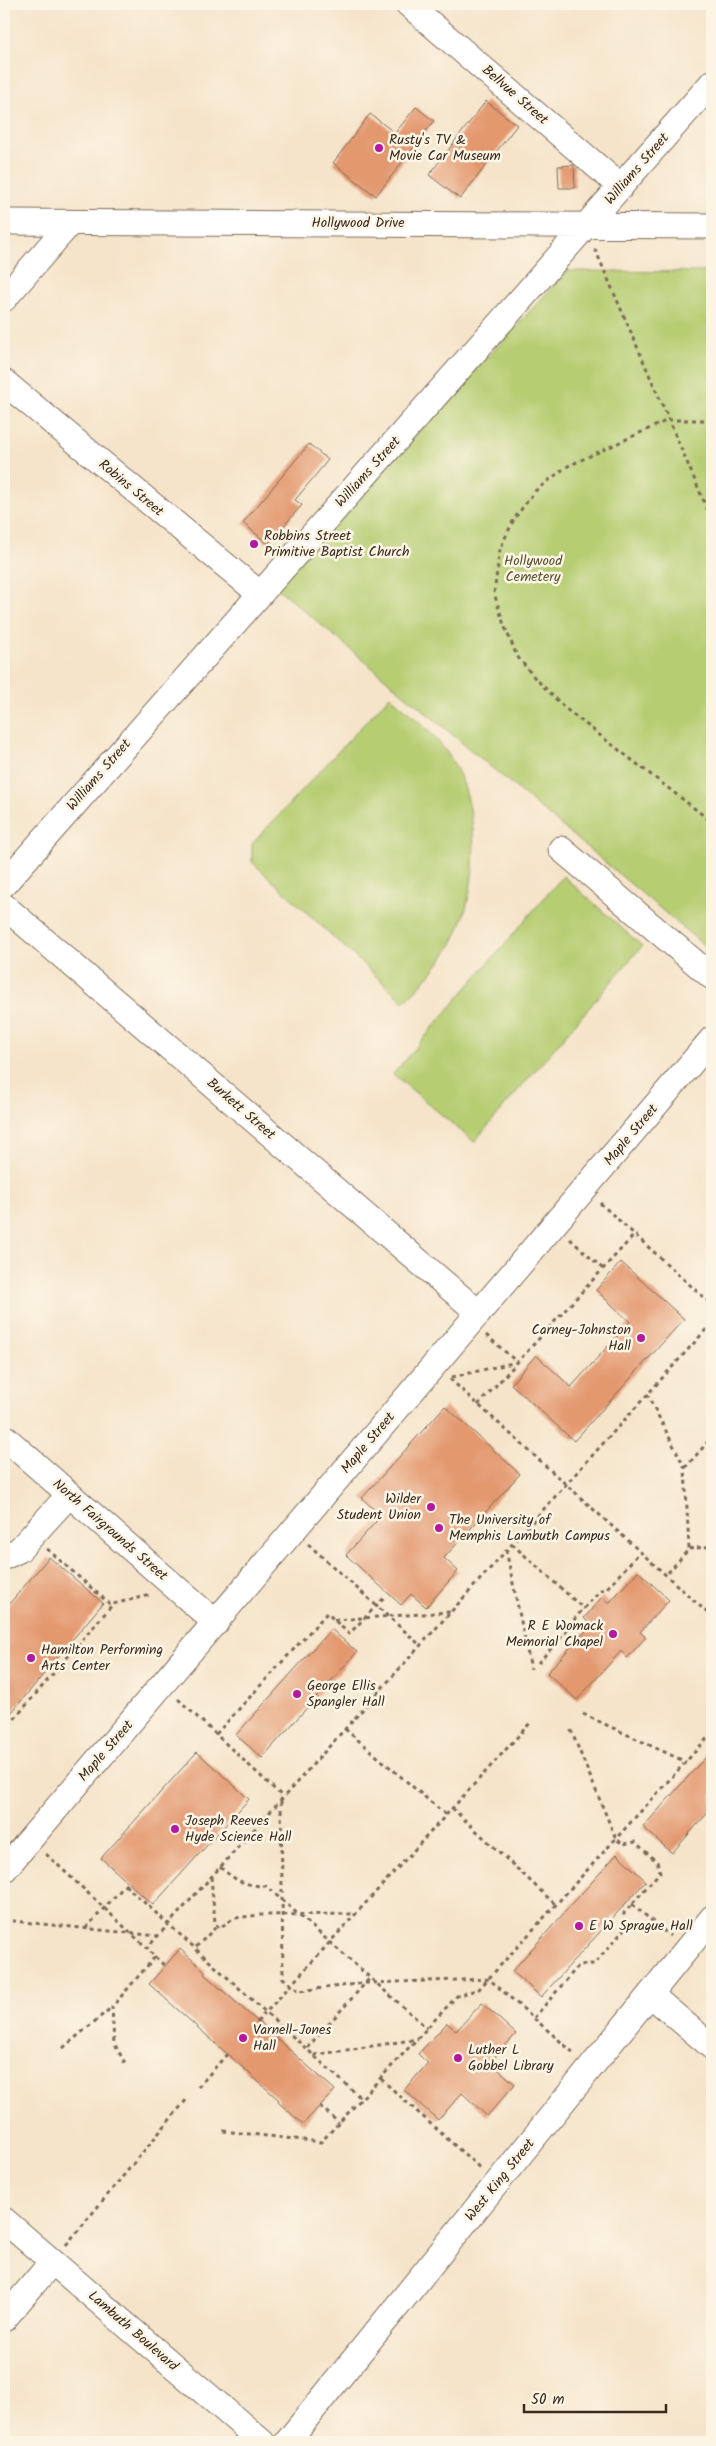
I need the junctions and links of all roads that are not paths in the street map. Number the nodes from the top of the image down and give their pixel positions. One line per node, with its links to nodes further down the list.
1 (408, 4): 3 (street, Bellvue Street)
2 (712, 82): 3 (street, Williams Street)
3 (622, 187): 6 (street, Williams Street)
4 (4, 222): 5 (street, Hollywood Drive)
5 (70, 223): 6 (street, Hollywood Drive); 8 (street)
6 (588, 224): 7 (street, Hollywood Drive); 10 (street, Williams Street)
7 (712, 226)
8 (4, 299)
9 (4, 382): 10 (street, Robins Street)
10 (259, 593): 12 (street, Williams Street)
11 (561, 849): 14 (street)
12 (4, 884)
13 (4, 906): 16 (street, Burkett Street)
14 (712, 977)
15 (712, 1039): 16 (street, Maple Street)
16 (482, 1323): 20 (street, Maple Street)
17 (4, 1437): 18 (street, North Fairgrounds Street)
18 (69, 1495): 19 (street); 20 (street, North Fairgrounds Street)
19 (4, 1557)
20 (216, 1623): 21 (street, Maple Street)
21 (4, 1870)
22 (712, 1918): 23 (street, West King Street)
23 (651, 1995): 24 (street); 29 (street, West King Street)
24 (712, 2047)
25 (4, 2220): 26 (street, Lambuth Boulevard)
26 (58, 2254): 27 (street); 28 (street, Lambuth Boulevard)
27 (4, 2319)
28 (262, 2442)
29 (287, 2442)

